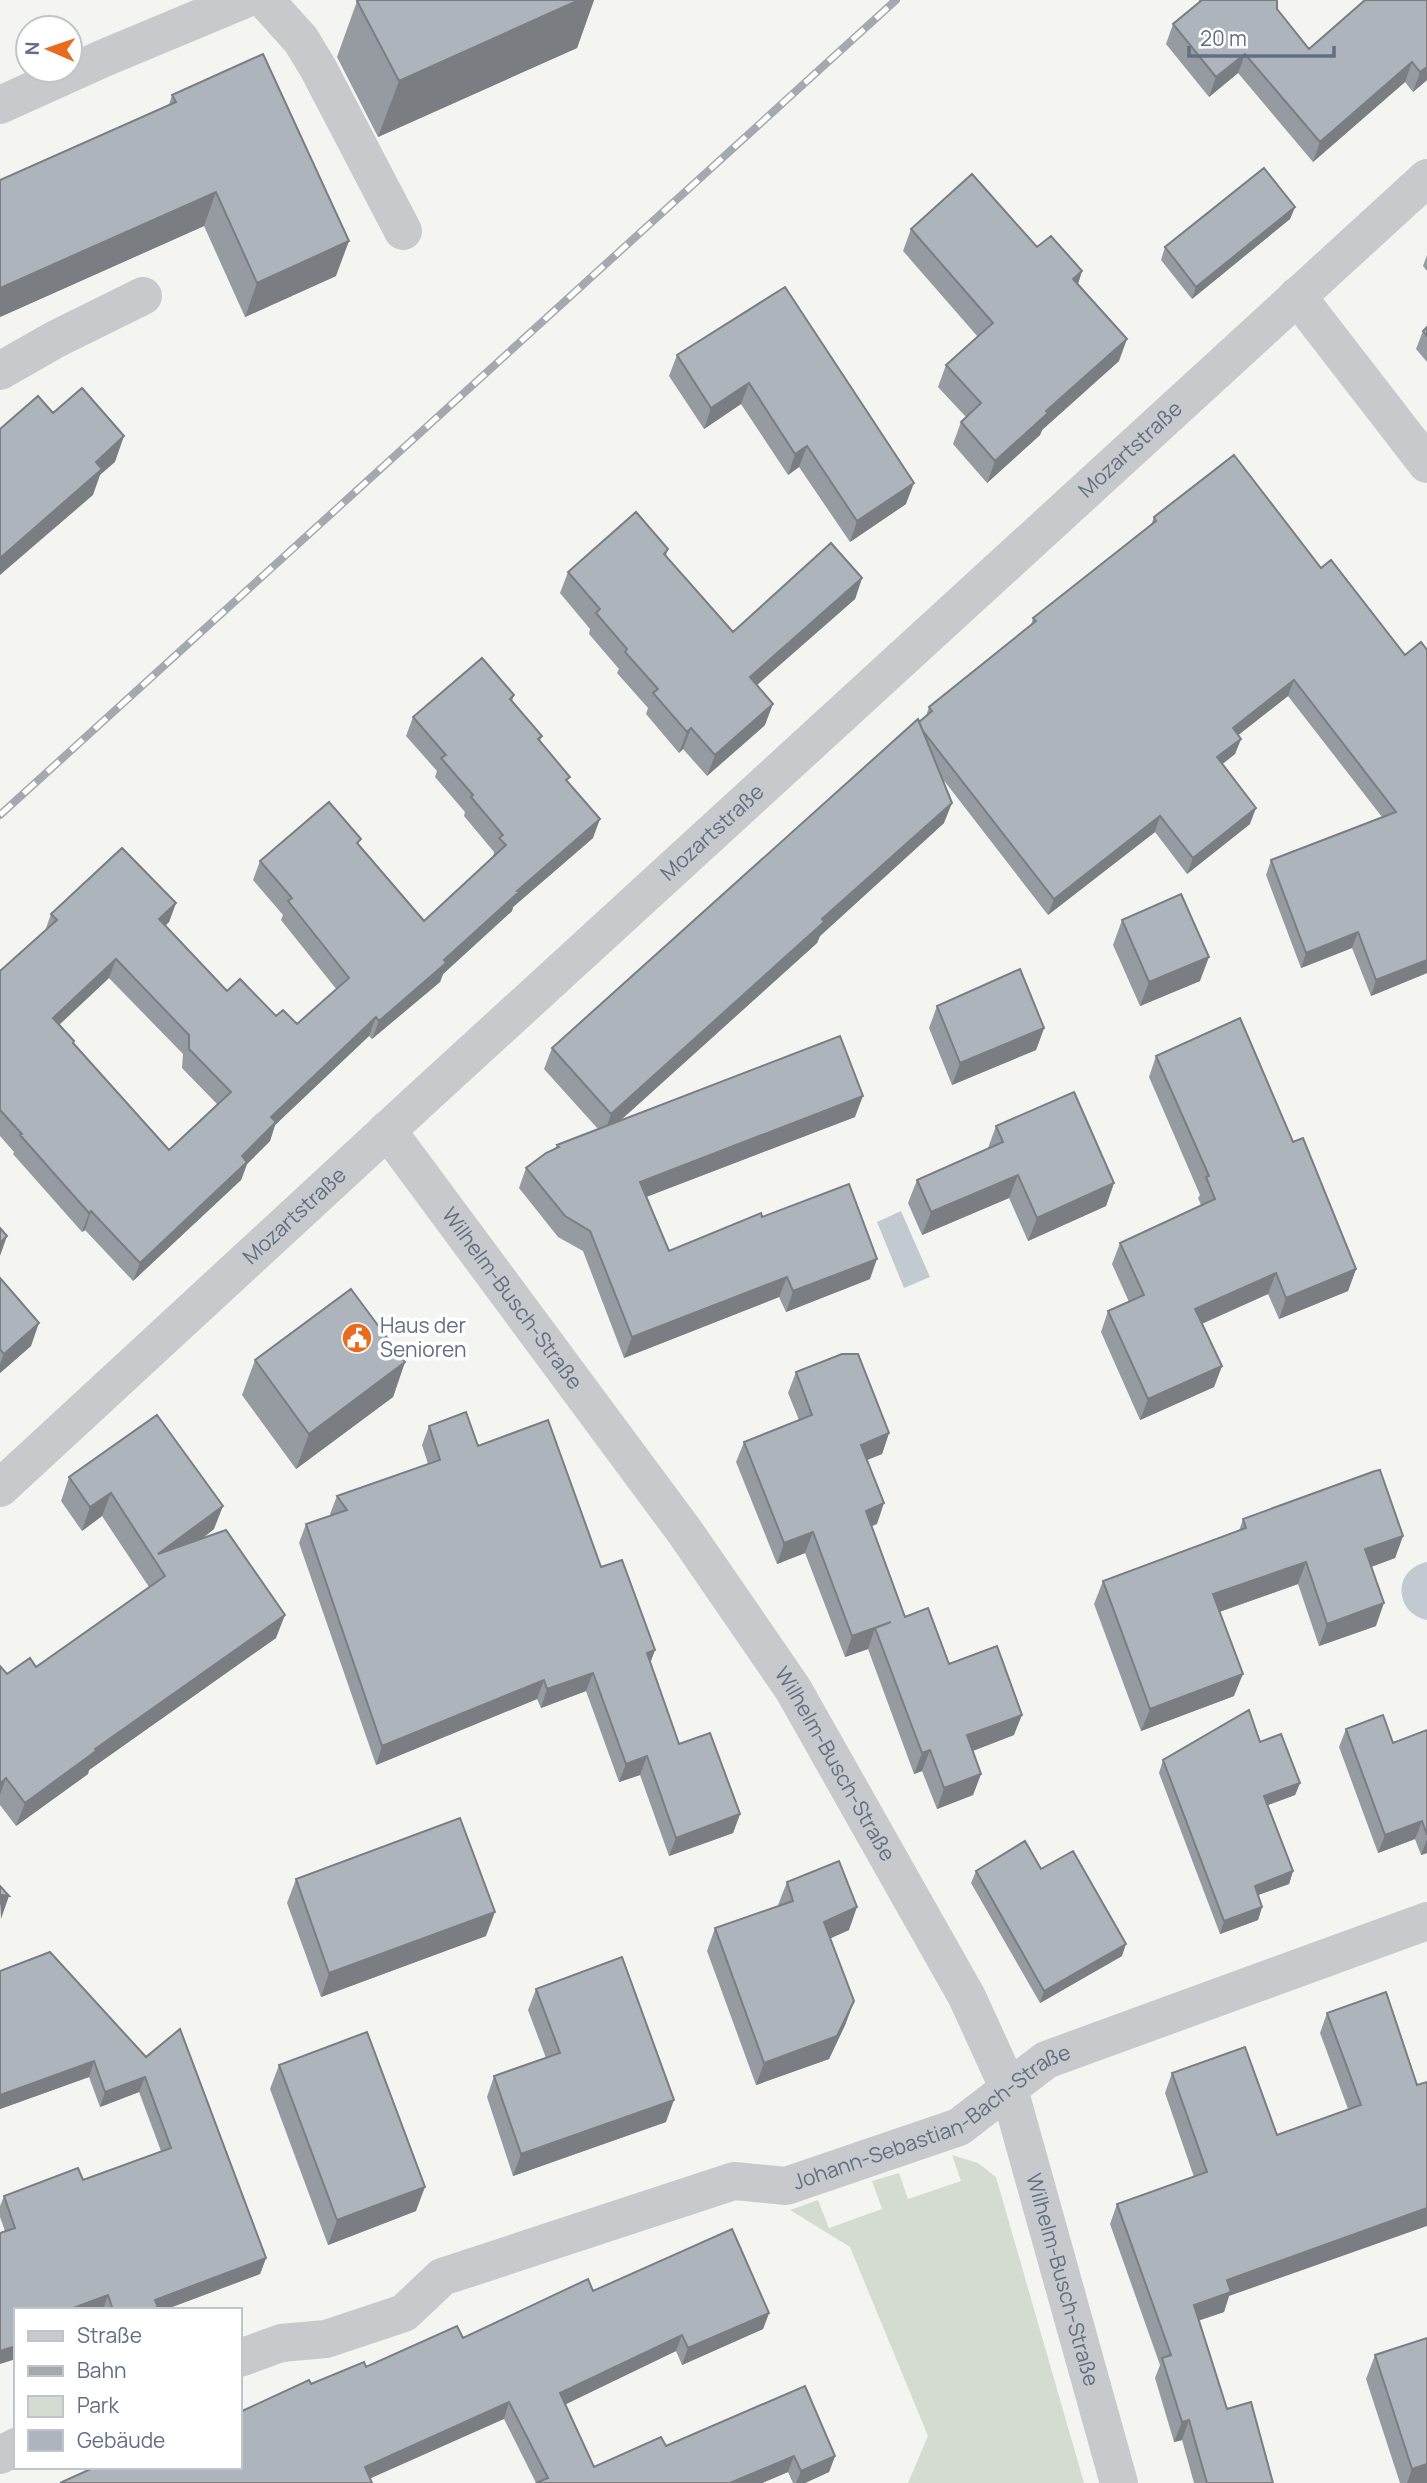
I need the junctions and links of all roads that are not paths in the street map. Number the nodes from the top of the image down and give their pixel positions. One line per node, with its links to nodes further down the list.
1 (243, 0): 3 (street)
2 (265, 0): 5 (street)
3 (0, 105)
4 (1427, 178): 7 (street, Mozartstraße)
5 (403, 231)
6 (144, 296): 8 (street)
7 (1297, 296): 9 (street); 10 (street, Mozartstraße)
8 (0, 371)
9 (1427, 464)
10 (387, 1130): 11 (street, Mozartstraße); 13 (street, Wilhelm-Busch-Straße)
11 (0, 1488)
12 (1427, 1921): 13 (street, Johann-Sebastian-Bach-Straße)
13 (1009, 2089): 14 (street, Johann-Sebastian-Bach-Straße); 15 (street, Wilhelm-Busch-Straße)
14 (242, 2357)
15 (1119, 2483)

